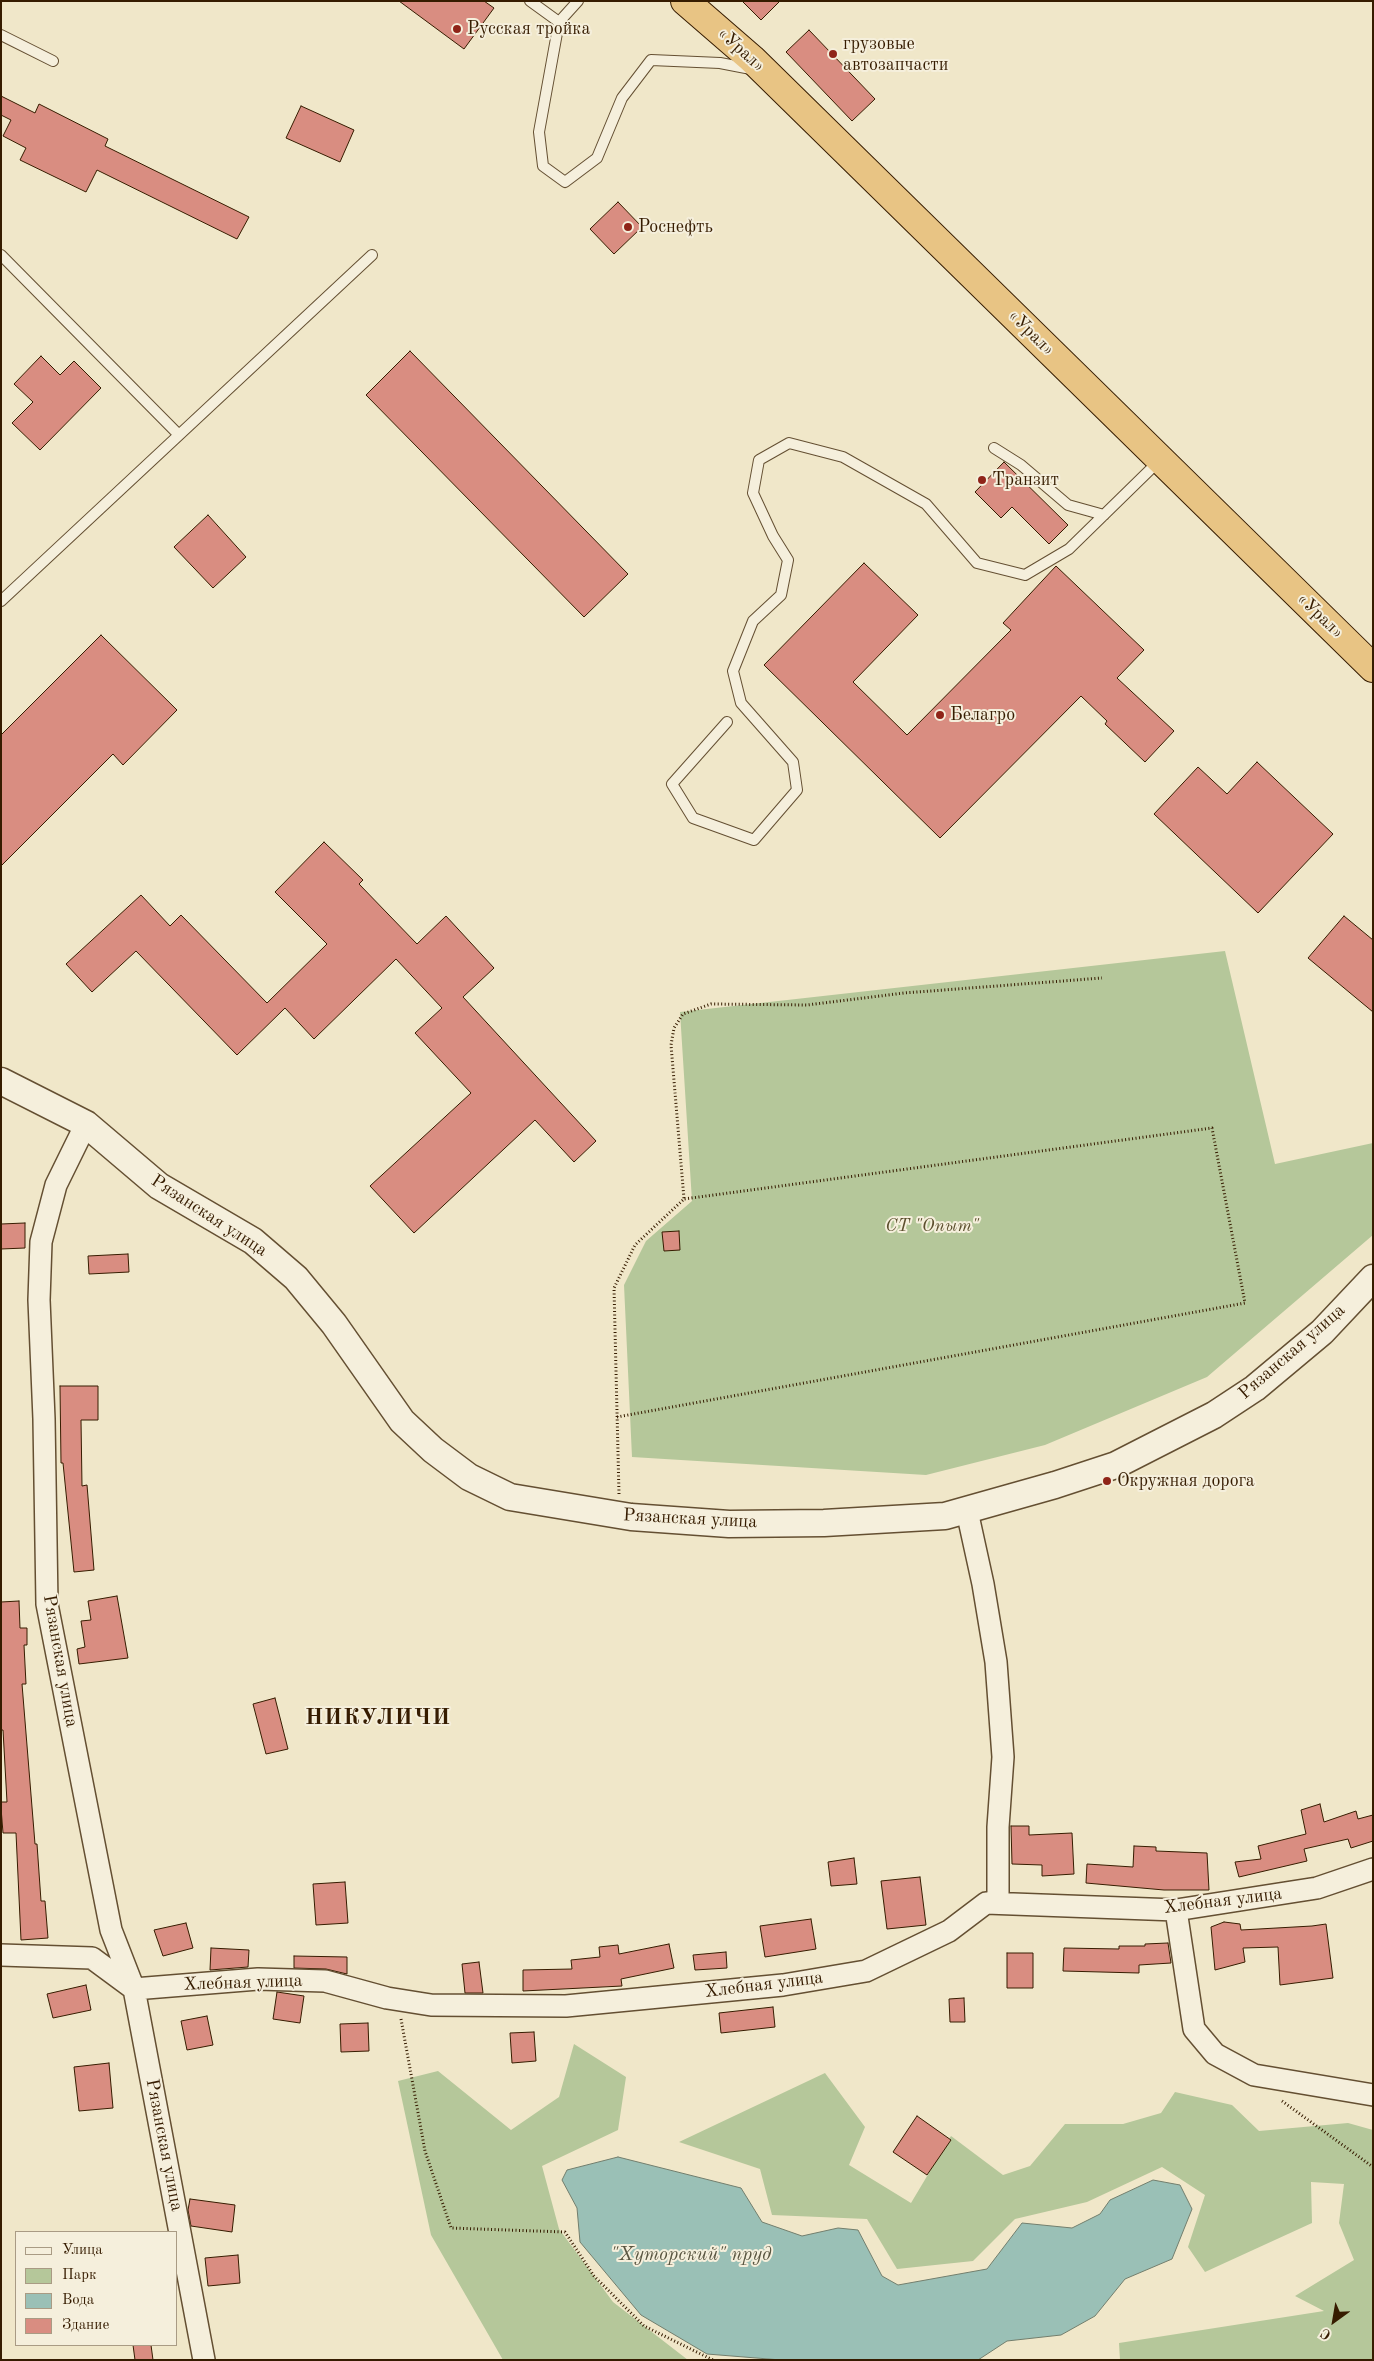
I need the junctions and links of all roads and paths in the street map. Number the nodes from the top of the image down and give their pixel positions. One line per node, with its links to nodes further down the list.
1 (530, 1): 4 (lane)
2 (578, 1): 4 (lane)
3 (685, 1): 7 (highway, «Урал»)
4 (559, 22): 7 (lane)
5 (1, 35): 6 (lane)
6 (53, 61)
7 (765, 71): 12 (highway, «Урал»)
8 (1, 255): 10 (lane)
9 (372, 255): 10 (lane)
10 (179, 435): 14 (lane)
11 (994, 448): 13 (lane)
12 (1160, 460): 13 (lane); 15 (highway, «Урал»)
13 (1104, 515): 16 (lane)
14 (1, 601)
15 (1373, 668)
16 (727, 722)
17 (1102, 978): 20 (path)
18 (1, 1081): 19 (street, Рязанская улица)
19 (86, 1124): 24 (street, Рязанская улица); 29 (street, Рязанская улица)
20 (684, 1200): 22 (path); 22 (path)
21 (1370, 1285): 23 (street, Рязанская улица)
22 (617, 1417): 24 (path)
23 (967, 1511): 24 (street, Рязанская улица); 26 (street)
24 (619, 1515)
25 (1373, 1869): 27 (street, Хлебная улица)
26 (998, 1903): 27 (street, Хлебная улица); 30 (street, Хлебная улица)
27 (1176, 1910): 31 (street)
28 (1, 1955): 29 (street)
29 (134, 1989): 30 (street, Хлебная улица); 34 (street, Рязанская улица)
30 (397, 1999): 35 (path)
31 (1373, 2095)
32 (1278, 2099): 33 (path)
33 (1373, 2167)
34 (204, 2360)
35 (713, 2360)

